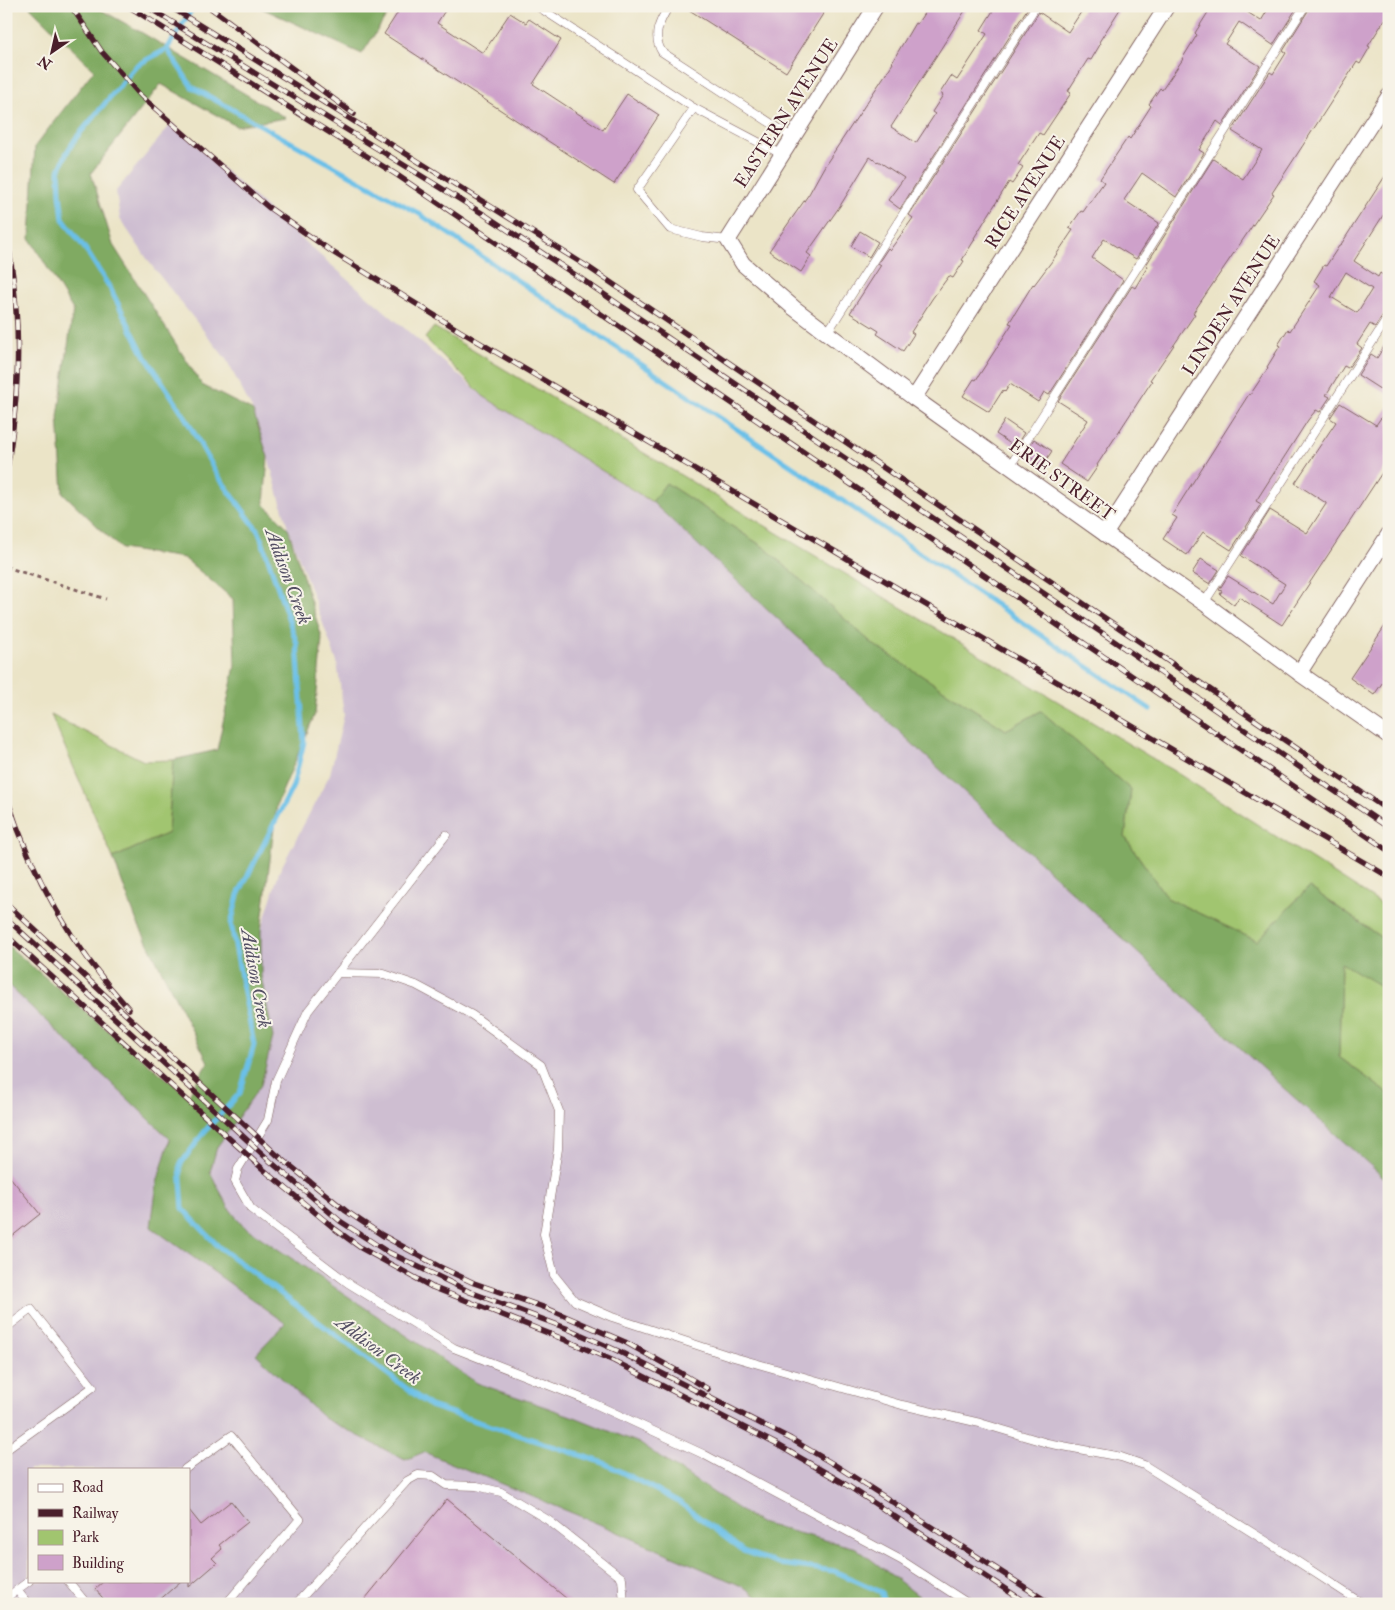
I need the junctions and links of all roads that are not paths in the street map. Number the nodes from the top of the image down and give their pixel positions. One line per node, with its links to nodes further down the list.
1 (536, 6): 8 (lane)
2 (669, 6): 9 (lane)
3 (876, 6): 9 (street, EASTERN AVENUE)
4 (1036, 6): 13 (lane)
5 (1167, 6): 14 (street, RICE AVENUE)
6 (1305, 6): 15 (lane)
7 (1389, 96): 16 (street, LINDEN AVENUE)
8 (694, 108): 10 (lane); 11 (lane)
9 (792, 137): 10 (street, EASTERN AVENUE)
10 (781, 154): 11 (street, EASTERN AVENUE)
11 (728, 240): 13 (street, ERIE STREET)
12 (1389, 316): 18 (lane)
13 (827, 332): 14 (street, ERIE STREET)
14 (914, 398): 15 (street, ERIE STREET)
15 (1010, 466): 16 (street, ERIE STREET)
16 (1105, 534): 18 (street, ERIE STREET)
17 (1389, 534): 19 (street)
18 (1204, 603): 19 (street, ERIE STREET)
19 (1299, 673): 20 (street, ERIE STREET)
20 (1389, 736)
21 (446, 835): 22 (lane)
22 (338, 973): 35 (lane); 36 (lane)
23 (6, 1328): 24 (lane)
24 (6, 1450)
25 (186, 1468): 32 (lane)
26 (28, 1582): 28 (lane)
27 (69, 1582): 31 (lane)
28 (17, 1590): 29 (lane); 30 (lane)
29 (6, 1598)
30 (28, 1604)
31 (87, 1604)
32 (226, 1604)
33 (296, 1604): 34 (lane)
34 (624, 1604)
35 (969, 1604)
36 (1363, 1604)

